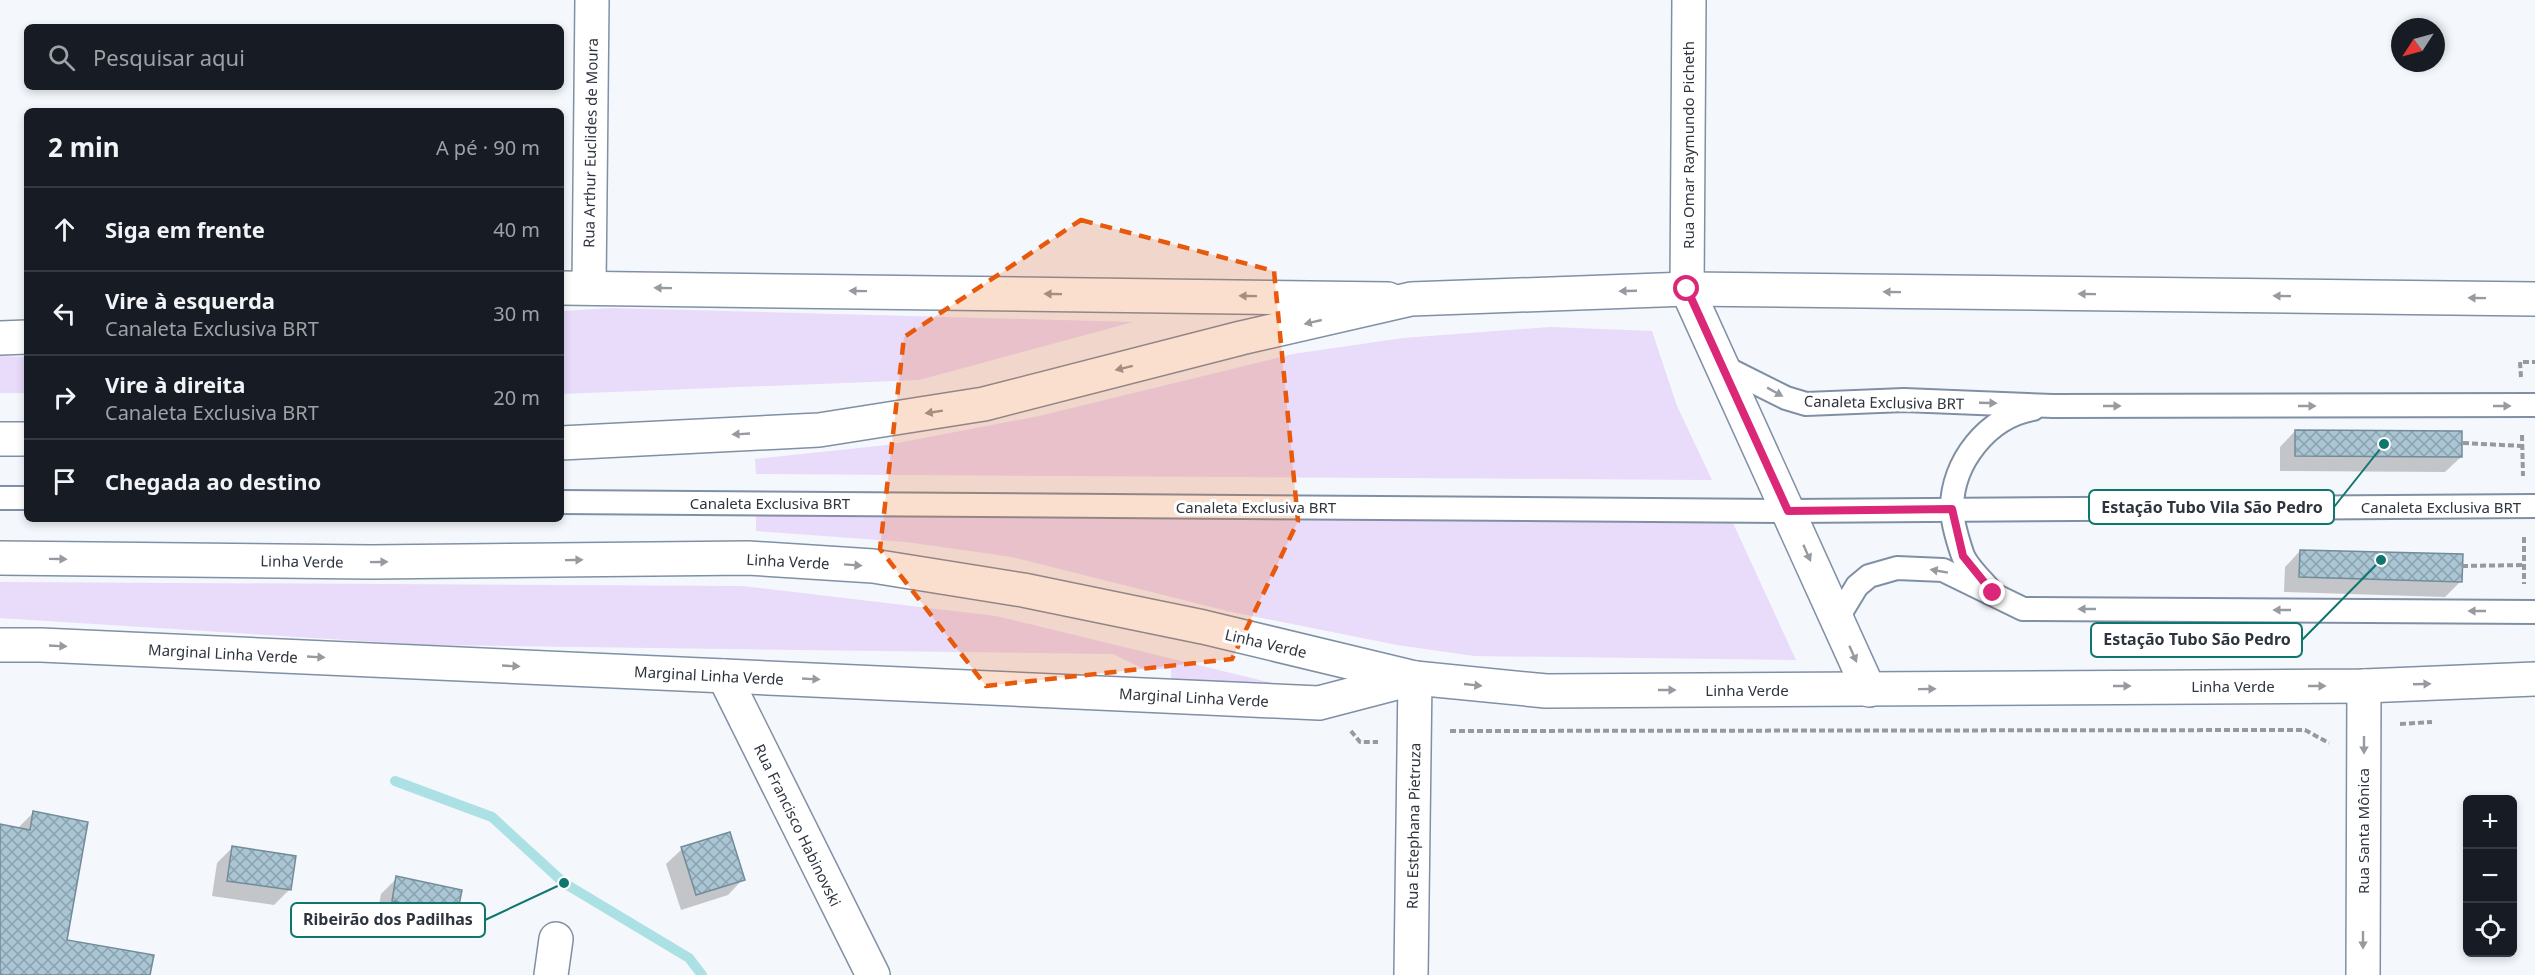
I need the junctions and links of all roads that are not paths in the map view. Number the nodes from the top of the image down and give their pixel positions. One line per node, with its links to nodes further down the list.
1 (592, 0): 3 (main road, Rua Arthur Euclides de Moura)
2 (1689, 0): 4 (main road, Rua Omar Raymundo Picheth)
3 (575, 287): 5 (main road, one-way to 3)
4 (1687, 289): 5 (main road, one-way to 5); 6 (main road, one-way to 4); 9 (main road)
5 (1411, 299): 14 (main road, one-way to 14)
6 (2535, 299)
7 (24, 337): 8 (main road)
8 (0, 338)
9 (1722, 366): 11 (lane, Canaleta Exclusiva BRT, one-way to 11); 20 (main road)
10 (2535, 405): 11 (lane, Canaleta Exclusiva BRT, one-way to 10)
11 (2053, 406): 19 (lane, Canaleta Exclusiva BRT)
12 (0, 439): 13 (main road)
13 (24, 439)
14 (564, 443)
15 (0, 498): 16 (lane)
16 (24, 498)
17 (564, 502): 20 (lane, Canaleta Exclusiva BRT)
18 (2535, 506): 19 (lane, Canaleta Exclusiva BRT)
19 (1952, 509): 20 (lane, Canaleta Exclusiva BRT); 22 (lane, Canaleta Exclusiva BRT)
20 (1788, 511): 24 (main road, one-way to 24)
21 (0, 558): 27 (main road, Linha Verde, one-way to 27)
22 (1993, 593): 23 (lane, Canaleta Exclusiva BRT, one-way to 22); 24 (lane, Canaleta Exclusiva BRT, one-way to 24)
23 (2535, 612)
24 (1837, 620): 30 (main road, one-way to 30)
25 (0, 645): 26 (main road, Marginal Linha Verde, one-way to 26)
26 (724, 676): 27 (main road, Marginal Linha Verde, one-way to 27); 33 (main road, Rua Francisco Habinovski)
27 (1415, 678): 30 (main road, Linha Verde, one-way to 30); 34 (main road, Rua Estephana Pietruza)
28 (2535, 679): 29 (main road, Linha Verde, one-way to 28)
29 (2364, 686): 30 (main road, Linha Verde, one-way to 29); 35 (main road, Rua Santa Mônica, one-way to 35)
30 (1869, 690)
31 (556, 939): 32 (main road)
32 (550, 975)
33 (873, 975)
34 (1411, 975)
35 (2362, 975)

